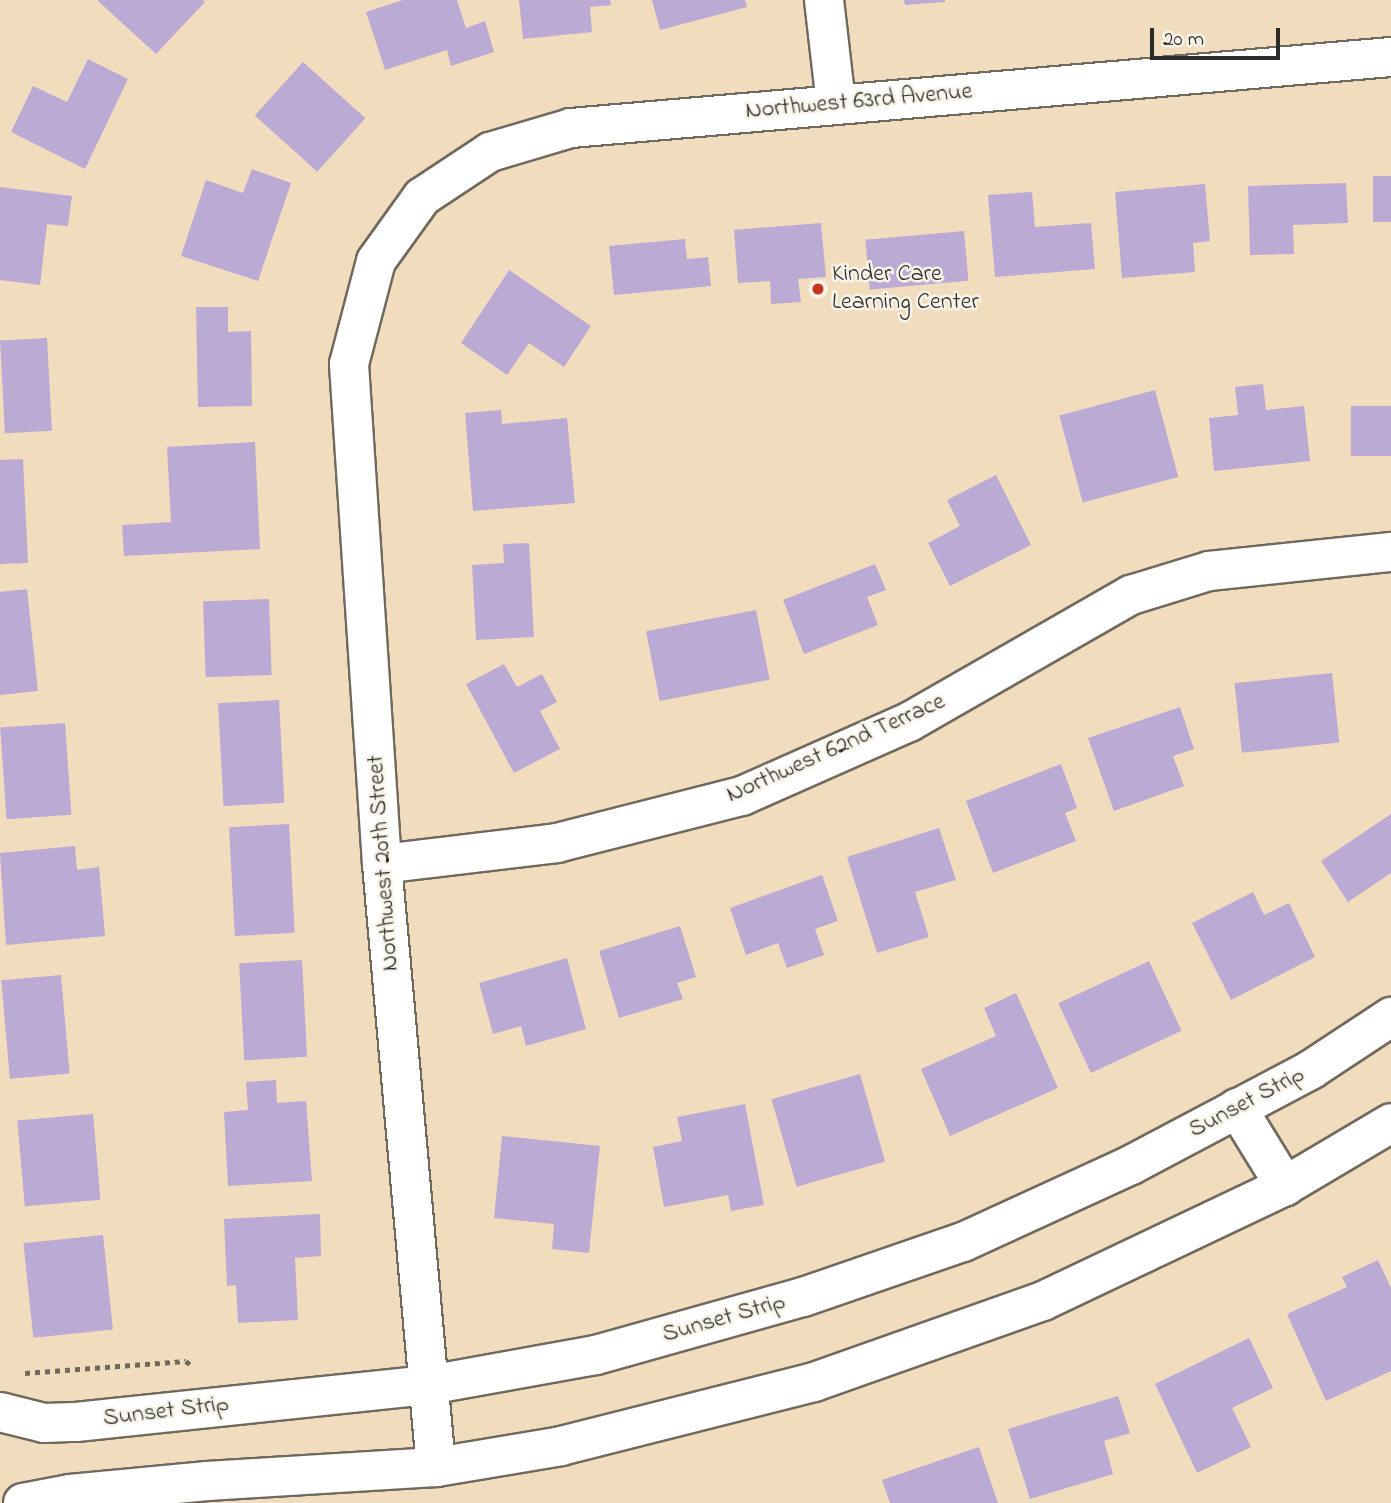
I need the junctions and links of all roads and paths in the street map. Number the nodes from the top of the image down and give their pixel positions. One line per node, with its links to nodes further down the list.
1 (824, 0): 3 (street)
2 (1391, 57): 3 (street, Northwest 63rd Avenue)
3 (836, 104): 4 (street, Northwest 63rd Avenue)
4 (376, 261): 6 (street, Northwest 20th Street)
5 (1391, 552): 6 (street, Northwest 62nd Terrace)
6 (382, 864): 13 (street, Northwest 20th Street)
7 (1391, 1017): 8 (street, Sunset Strip)
8 (1237, 1108): 10 (street); 13 (street, Sunset Strip)
9 (1391, 1124): 10 (street)
10 (1285, 1186): 15 (street)
11 (186, 1361): 12 (path)
12 (12, 1372)
13 (429, 1385): 14 (street, Sunset Strip); 15 (street, Northwest 20th Street)
14 (0, 1412)
15 (436, 1467): 16 (street)
16 (23, 1503)

